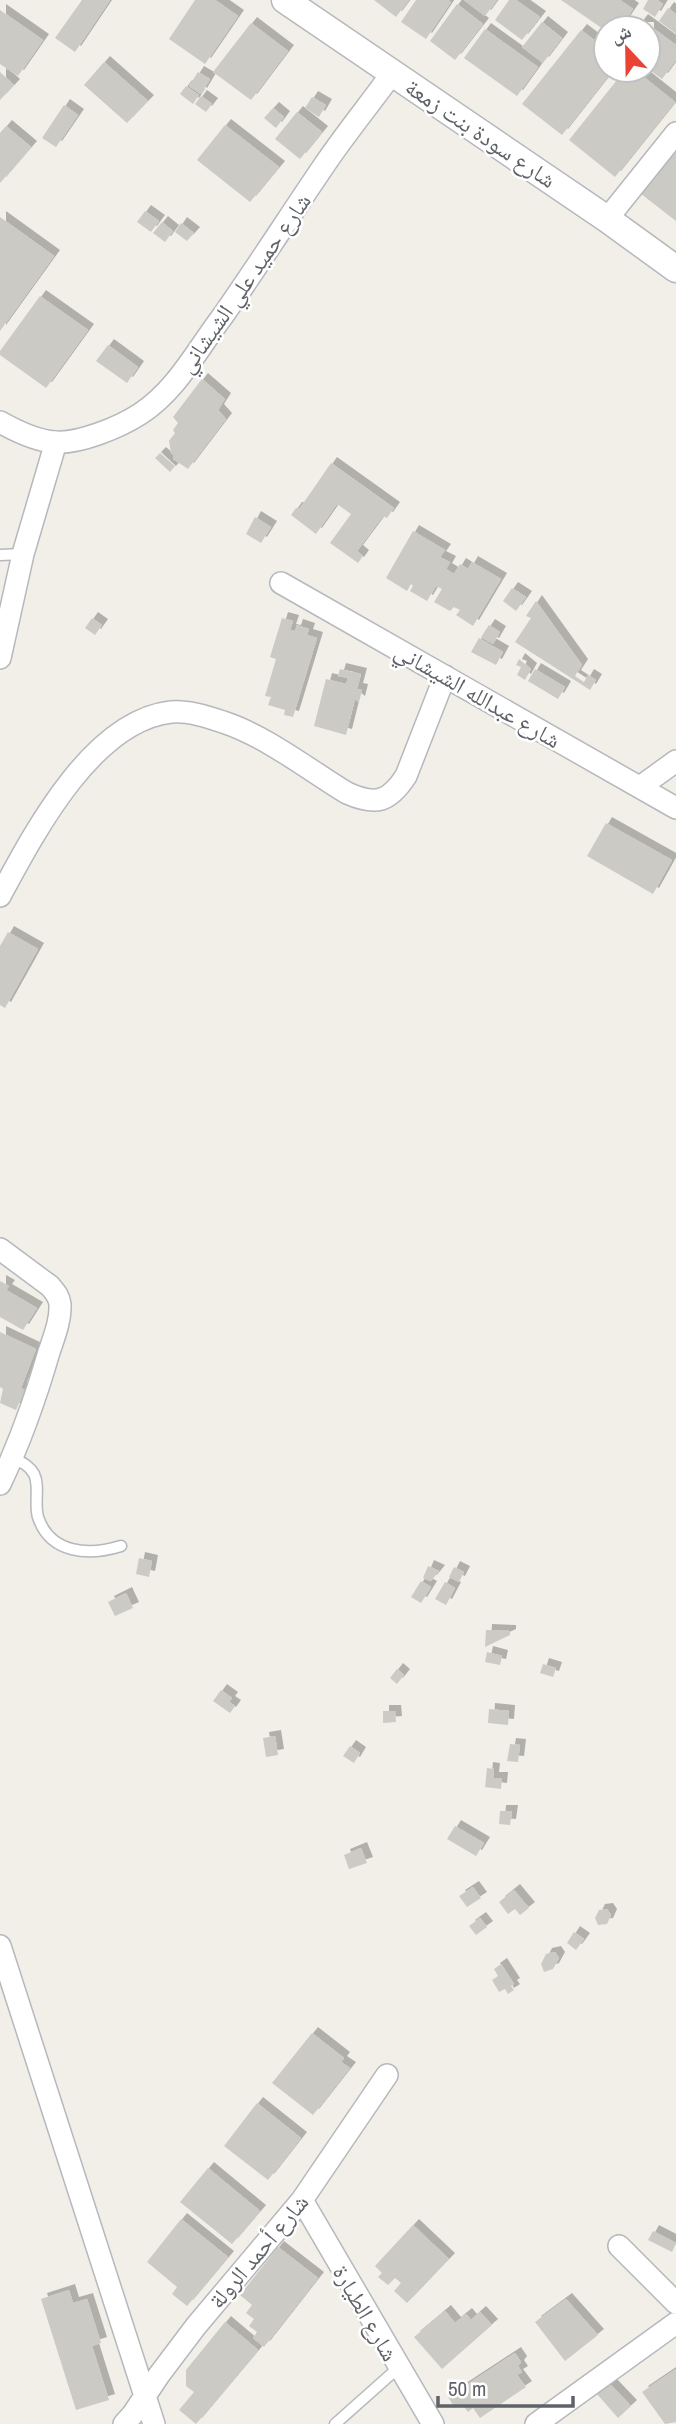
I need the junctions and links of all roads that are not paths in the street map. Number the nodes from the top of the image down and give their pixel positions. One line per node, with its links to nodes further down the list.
1 (285, 0): 2 (street, شارع سودة بنت زمعة)
2 (393, 72): 4 (street, شارع سودة بنت زمعة); 7 (street, شارع حميد علي الشيشاني)
3 (676, 133): 4 (street)
4 (607, 219): 5 (street, شارع سودة بنت زمعة)
5 (676, 269)
6 (0, 422): 7 (street)
7 (56, 442): 8 (street)
8 (23, 554): 9 (lane); 11 (street)
9 (0, 555)
10 (281, 583): 12 (street, شارع عبدالله الشيشاني)
11 (0, 658)
12 (445, 677): 14 (street, شارع عبدالله الشيشاني); 16 (street)
13 (676, 761): 14 (street)
14 (640, 787): 15 (street, شارع عبدالله الشيشاني)
15 (676, 808)
16 (0, 896)
17 (0, 1249): 18 (street)
18 (13, 1458): 19 (street); 20 (lane)
19 (0, 1485)
20 (121, 1546)
21 (0, 1946): 22 (street)
22 (7, 1989): 29 (street)
23 (387, 2075): 24 (street, شارع أحمد الرولة)
24 (302, 2200): 28 (street, شارع الطيارة); 29 (street, شارع أحمد الرولة)
25 (620, 2246): 26 (street)
26 (676, 2303)
27 (676, 2323): 34 (street)
28 (398, 2368): 32 (lane); 33 (street, شارع الطيارة)
29 (145, 2397): 30 (street, شارع أحمد الرولة); 31 (street)
30 (124, 2424)
31 (154, 2424)
32 (335, 2424)
33 (433, 2424)
34 (536, 2424)

